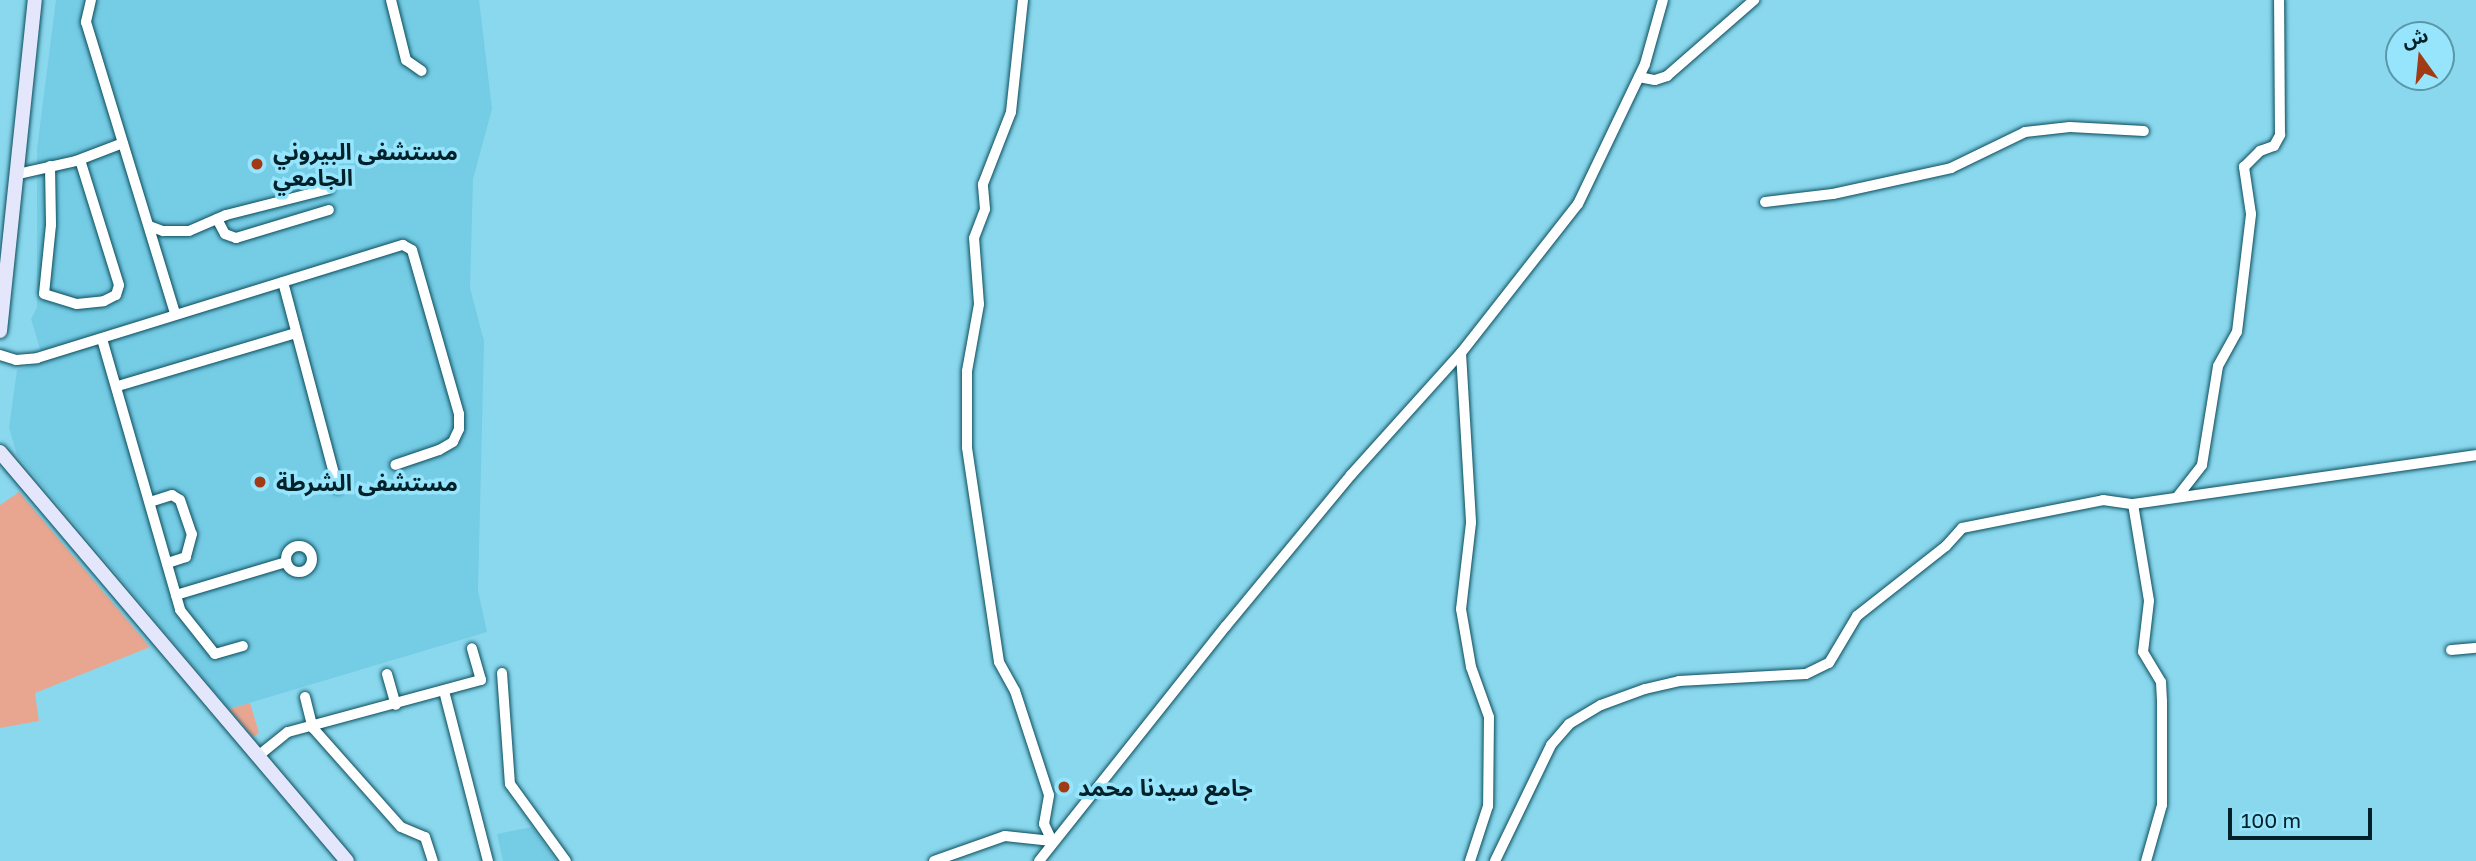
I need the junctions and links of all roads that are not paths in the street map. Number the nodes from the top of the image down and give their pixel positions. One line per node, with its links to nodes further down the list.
1 (35, 0): 14 (street)
2 (391, 0): 8 (street)
3 (1023, 0): 49 (street)
4 (1663, 0): 9 (street)
5 (1754, 0): 9 (street)
6 (2279, 0): 32 (street)
7 (87, 2): 11 (street)
8 (422, 71)
9 (1639, 77): 25 (street)
10 (2144, 131): 16 (street)
11 (124, 144): 12 (street); 19 (street)
12 (80, 160): 13 (street); 13 (street)
13 (50, 166): 14 (street)
14 (18, 174): 22 (street)
15 (329, 189): 18 (street)
16 (1765, 202)
17 (328, 210): 18 (street)
18 (217, 219): 19 (street)
19 (149, 226): 21 (street)
20 (283, 282): 21 (street); 23 (street); 30 (street)
21 (175, 314): 24 (street)
22 (0, 331)
23 (296, 333): 27 (street); 31 (street)
24 (102, 339): 26 (street); 27 (street)
25 (1461, 353): 49 (street); 56 (street)
26 (0, 355)
27 (118, 386): 33 (street)
28 (0, 452): 48 (street)
29 (2476, 455): 32 (street)
30 (396, 465)
31 (338, 488)
32 (2178, 496): 34 (street)
33 (150, 502): 36 (street); 36 (street)
34 (2133, 504): 57 (street); 58 (street)
35 (286, 562): 37 (street)
36 (167, 563): 37 (street)
37 (176, 595): 38 (street)
38 (243, 646)
39 (472, 648): 44 (street)
40 (2476, 648): 41 (street)
41 (2451, 650)
42 (502, 673): 53 (street)
43 (387, 674): 46 (street)
44 (443, 691): 46 (street); 52 (street)
45 (305, 697): 47 (street)
46 (396, 705): 47 (street)
47 (313, 728): 48 (street); 51 (street)
48 (258, 756): 50 (street)
49 (1052, 841): 54 (street); 55 (street)
50 (347, 861)
51 (433, 861)
52 (488, 861)
53 (566, 861)
54 (934, 861)
55 (1039, 861)
56 (1470, 861)
57 (1494, 861)
58 (2146, 861)

